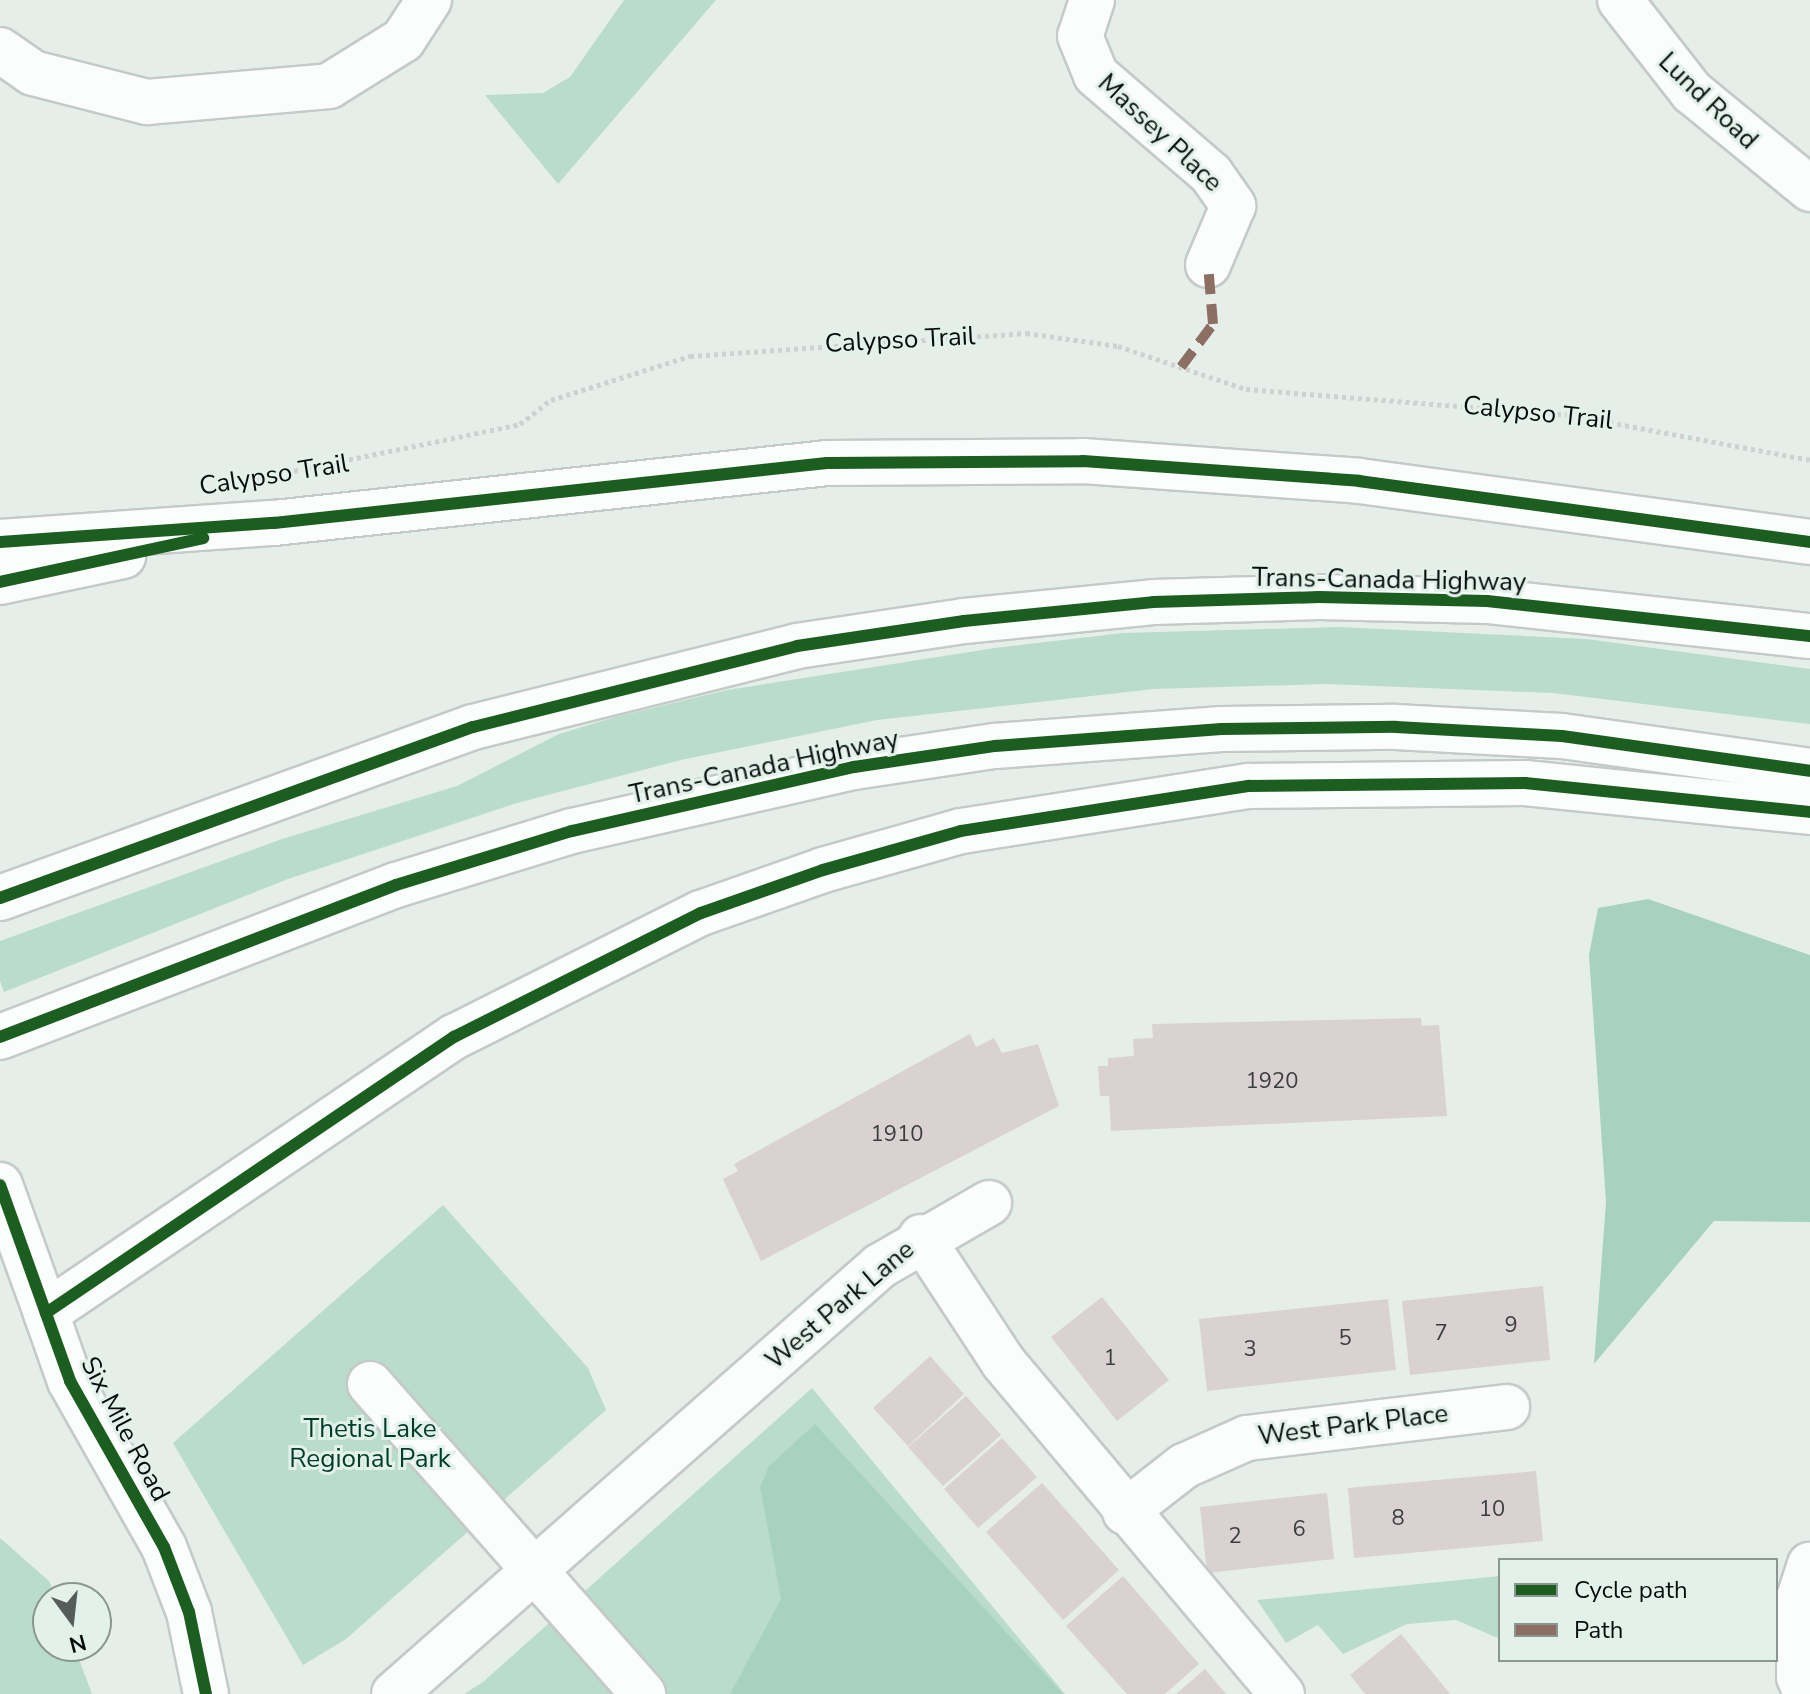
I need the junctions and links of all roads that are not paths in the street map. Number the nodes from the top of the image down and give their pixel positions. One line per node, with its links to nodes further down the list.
1 (429, 0): 4 (main road)
2 (1092, 0): 6 (main road, Massey Place)
3 (1620, 0): 5 (main road, Lund Road)
4 (0, 50)
5 (1810, 189)
6 (1208, 265)
7 (274, 523): 8 (main road); 9 (main road); 10 (main road)
8 (0, 542)
9 (1810, 542)
10 (0, 582)
11 (1810, 636): 14 (main road, Trans-Canada Highway)
12 (1810, 771): 15 (main road, Trans-Canada Highway)
13 (1810, 812): 19 (main road)
14 (0, 898)
15 (7, 1034)
16 (0, 1185): 19 (main road, Six Mile Road)
17 (989, 1203): 18 (main road)
18 (921, 1237): 22 (main road, West Park Lane); 24 (main road, West Park Lane)
19 (46, 1313): 25 (main road, Six Mile Road)
20 (370, 1384): 24 (main road)
21 (1507, 1407): 22 (main road, West Park Place)
22 (1125, 1512): 28 (main road, West Park Lane)
23 (1810, 1565): 29 (main road)
24 (534, 1573): 26 (main road, West Park Lane); 27 (main road)
25 (206, 1694)
26 (394, 1694)
27 (643, 1694)
28 (1282, 1694)
29 (1806, 1694)

